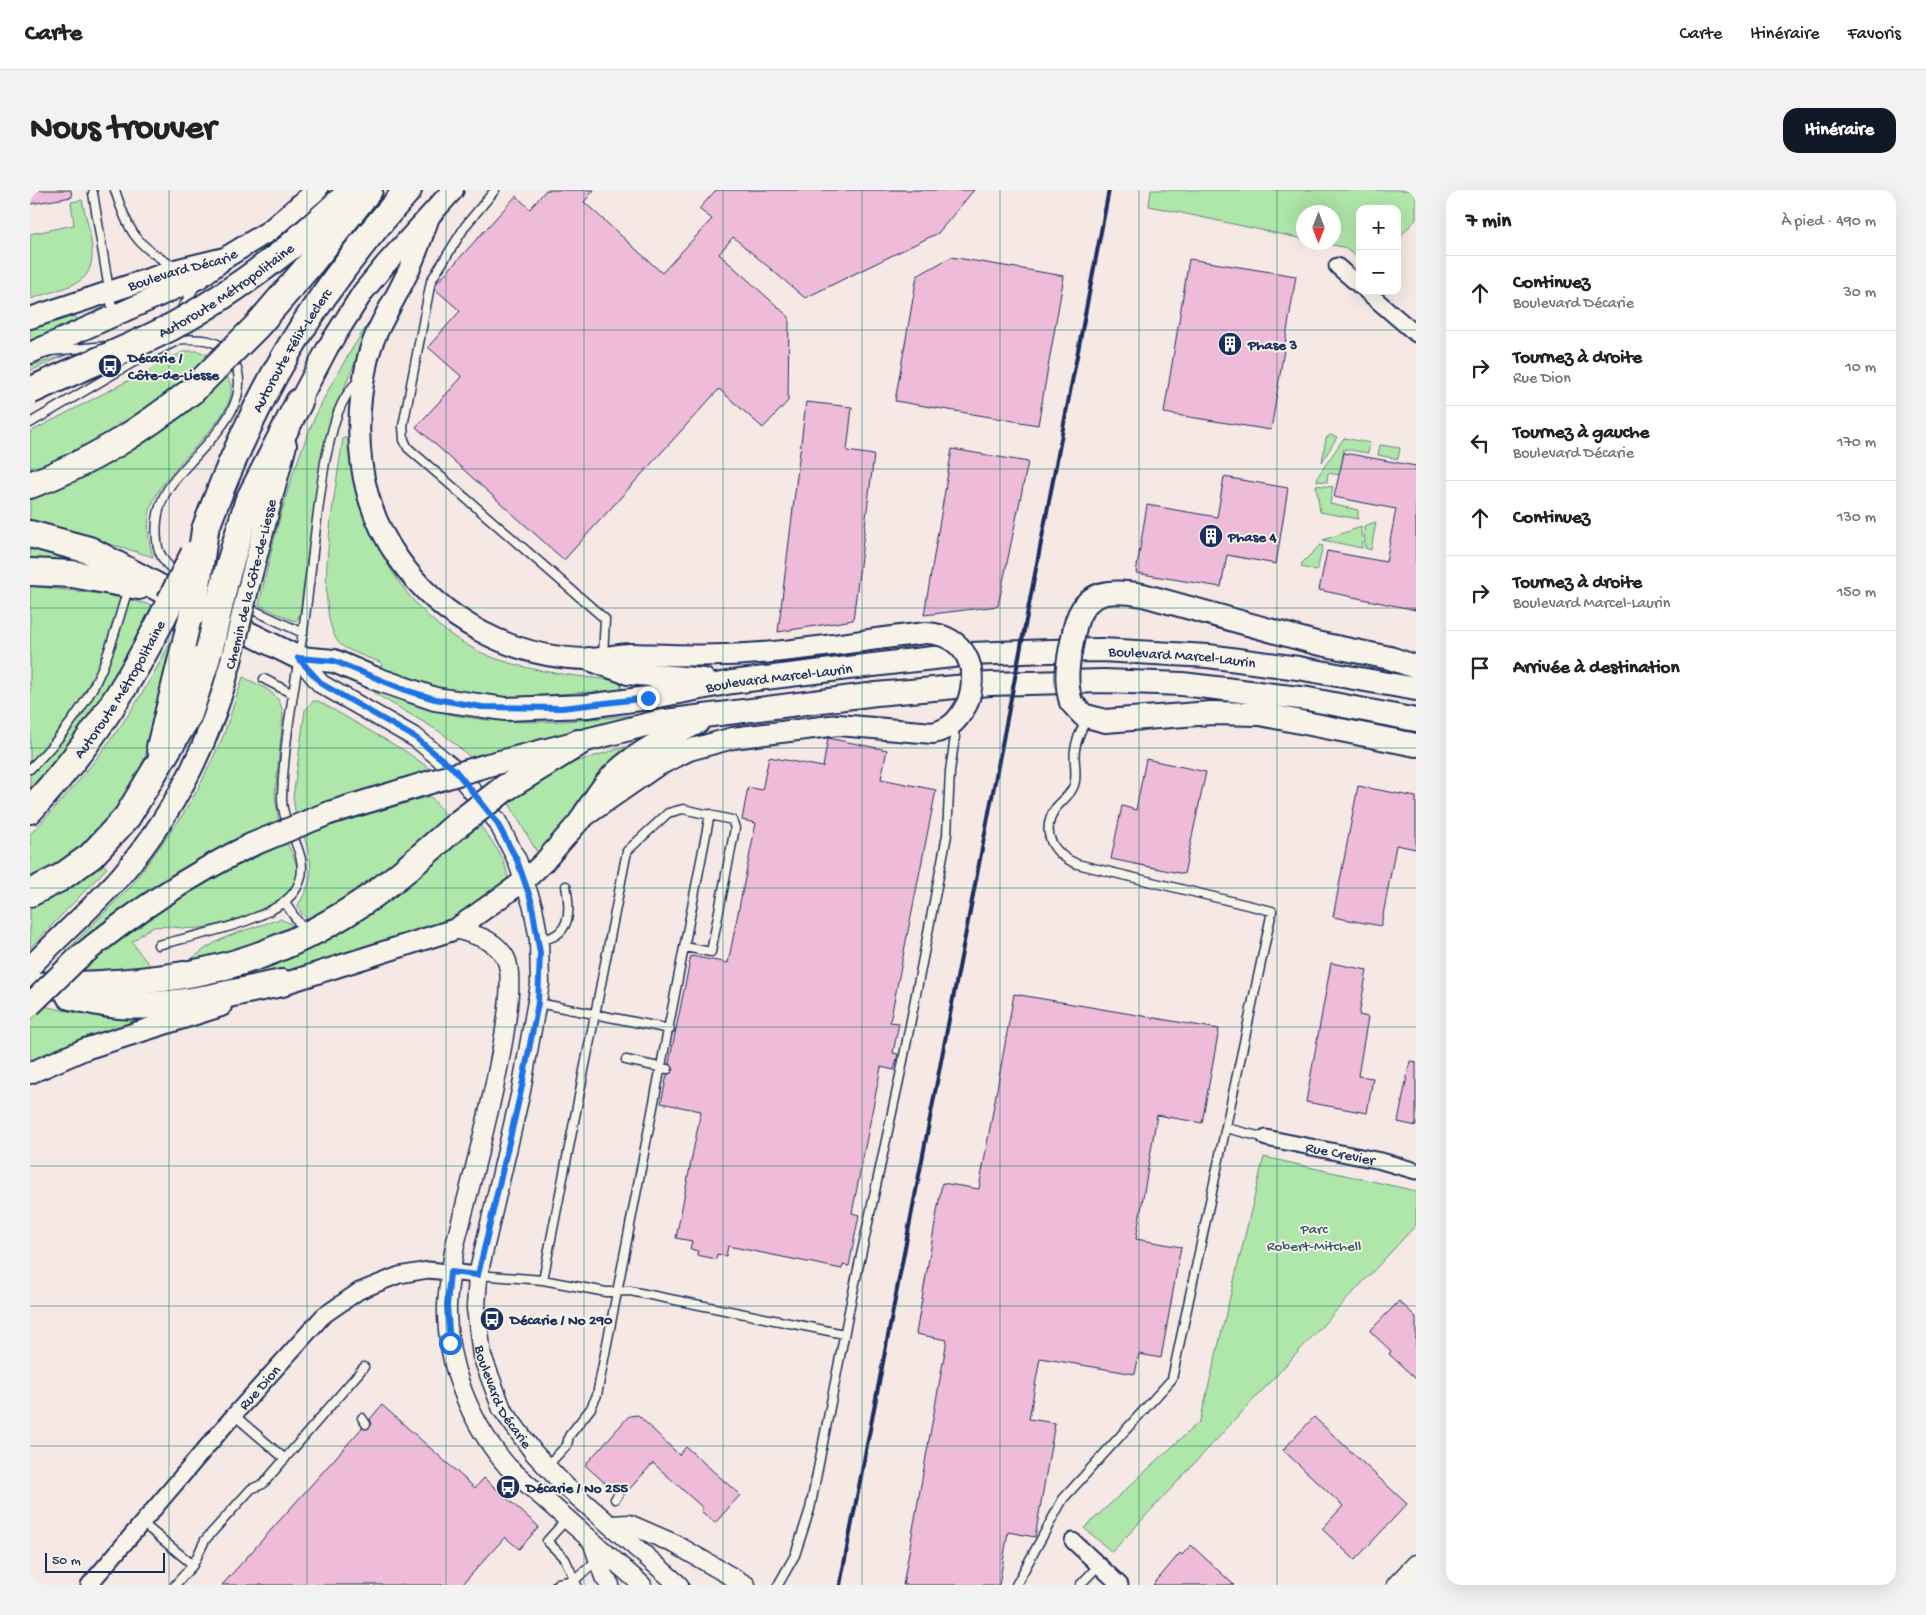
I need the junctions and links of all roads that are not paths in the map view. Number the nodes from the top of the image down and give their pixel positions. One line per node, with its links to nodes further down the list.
1 (115, 190): 12 (lane)
2 (317, 190): 10 (main road, Boulevard Décarie)
3 (352, 190): 25 (highway, Autoroute Métropolitaine, bridge)
4 (369, 190): 28 (highway, bridge)
5 (408, 190): 29 (highway, Autoroute Félix-Leclerc)
6 (453, 190): 9 (main road)
7 (495, 190): 38 (lane)
8 (93, 193): 15 (lane)
9 (429, 217): 24 (main road); 26 (main road)
10 (224, 258): 12 (main road, Boulevard Décarie); 13 (main road)
11 (1337, 266): 14 (street)
12 (179, 269): 15 (main road, Boulevard Décarie)
13 (199, 278): 17 (main road); 21 (lane)
14 (1356, 283)
15 (110, 293): 17 (lane); 18 (main road, Boulevard Décarie)
16 (1371, 295): 19 (street)
17 (114, 316): 22 (main road)
18 (30, 318)
19 (1416, 334)
20 (189, 339): 21 (lane); 23 (lane); 33 (lane)
21 (160, 340): 22 (lane); 23 (lane)
22 (30, 352)
23 (144, 356): 27 (lane)
24 (364, 376): 35 (lane); 38 (main road)
25 (30, 391)
26 (298, 402): 33 (highway)
27 (30, 423)
28 (30, 485)
29 (205, 530): 51 (highway, bridge); 52 (highway, Autoroute Métropolitaine, bridge)
30 (30, 534): 32 (highway)
31 (30, 572): 32 (highway)
32 (131, 579): 34 (highway); 50 (lane)
33 (225, 586): 35 (lane); 36 (highway, bridge)
34 (165, 592): 37 (main road, Boulevard Marcel-Laurin)
35 (303, 634): 37 (lane)
36 (220, 656): 51 (highway); 64 (main road, Chemin de la Côte-de-Liesse)
37 (298, 658): 41 (main road, Boulevard Marcel-Laurin); 43 (lane); 55 (street, Boulevard Décarie)
38 (596, 658): 41 (main road); 47 (main road, bridge)
39 (1416, 667): 44 (main road, bridge)
40 (264, 679): 43 (lane)
41 (732, 682): 42 (main road, Boulevard Marcel-Laurin)
42 (1416, 689)
43 (293, 694): 58 (lane)
44 (1088, 717): 49 (main road); 74 (lane)
45 (705, 718): 46 (main road, Boulevard Marcel-Laurin); 48 (main road, Boulevard Marcel-Laurin); 54 (main road)
46 (1416, 720)
47 (952, 725): 54 (main road); 81 (lane)
48 (578, 744): 60 (highway, bridge); 68 (main road, Boulevard Marcel-Laurin, bridge)
49 (1416, 745)
50 (30, 769)
51 (153, 776): 57 (highway)
52 (30, 810)
53 (710, 814): 63 (lane); 63 (lane); 69 (lane)
54 (582, 818): 55 (main road)
55 (525, 880): 59 (main road); 61 (street, Boulevard Décarie)
56 (566, 886): 61 (lane)
57 (30, 893)
58 (285, 902): 60 (lane); 62 (lane)
59 (456, 929): 65 (main road); 77 (street, Boulevard Décarie)
60 (307, 935): 66 (highway)
61 (539, 940): 67 (street, Boulevard Décarie)
62 (158, 945)
63 (685, 947): 70 (lane)
64 (30, 967)
65 (282, 983): 66 (highway); 73 (main road)
66 (30, 987)
67 (538, 1003): 69 (lane); 78 (street, Boulevard Décarie)
68 (30, 1005)
69 (595, 1014): 70 (lane); 79 (lane)
70 (670, 1029): 72 (lane)
71 (626, 1060): 72 (lane)
72 (665, 1068): 80 (lane)
73 (30, 1073)
74 (1226, 1128): 75 (lane); 103 (lane)
75 (1266, 1138): 76 (street, Rue Crevier)
76 (1416, 1171)
77 (450, 1272): 78 (street, Rue Dion); 83 (street, Rue Dion); 86 (street, Boulevard Décarie)
78 (478, 1275): 79 (lane); 85 (street, Boulevard Décarie)
79 (543, 1280): 80 (lane)
80 (618, 1292): 81 (lane); 85 (lane)
81 (844, 1334): 102 (lane)
82 (364, 1367): 84 (lane)
83 (234, 1415): 84 (lane); 87 (street, Rue Dion)
84 (285, 1459): 92 (lane)
85 (546, 1466): 88 (street, Boulevard Décarie)
86 (566, 1520): 90 (street, Boulevard Décarie); 94 (lane)
87 (141, 1522): 92 (lane); 95 (street, Rue Dion)
88 (610, 1526): 100 (street, Boulevard Décarie); 101 (street)
89 (1073, 1541): 93 (street)
90 (599, 1552): 94 (lane); 98 (street); 99 (street, Boulevard Décarie)
91 (1416, 1564): 106 (street)
92 (192, 1565): 96 (lane)
93 (1098, 1565): 104 (lane); 105 (street)
94 (576, 1583): 97 (lane)
95 (89, 1585)
96 (176, 1585)
97 (556, 1585)
98 (610, 1585)
99 (642, 1585)
100 (679, 1585)
101 (746, 1585)
102 (778, 1585)
103 (1016, 1585)
104 (1080, 1585)
105 (1120, 1585)
106 (1396, 1585)

